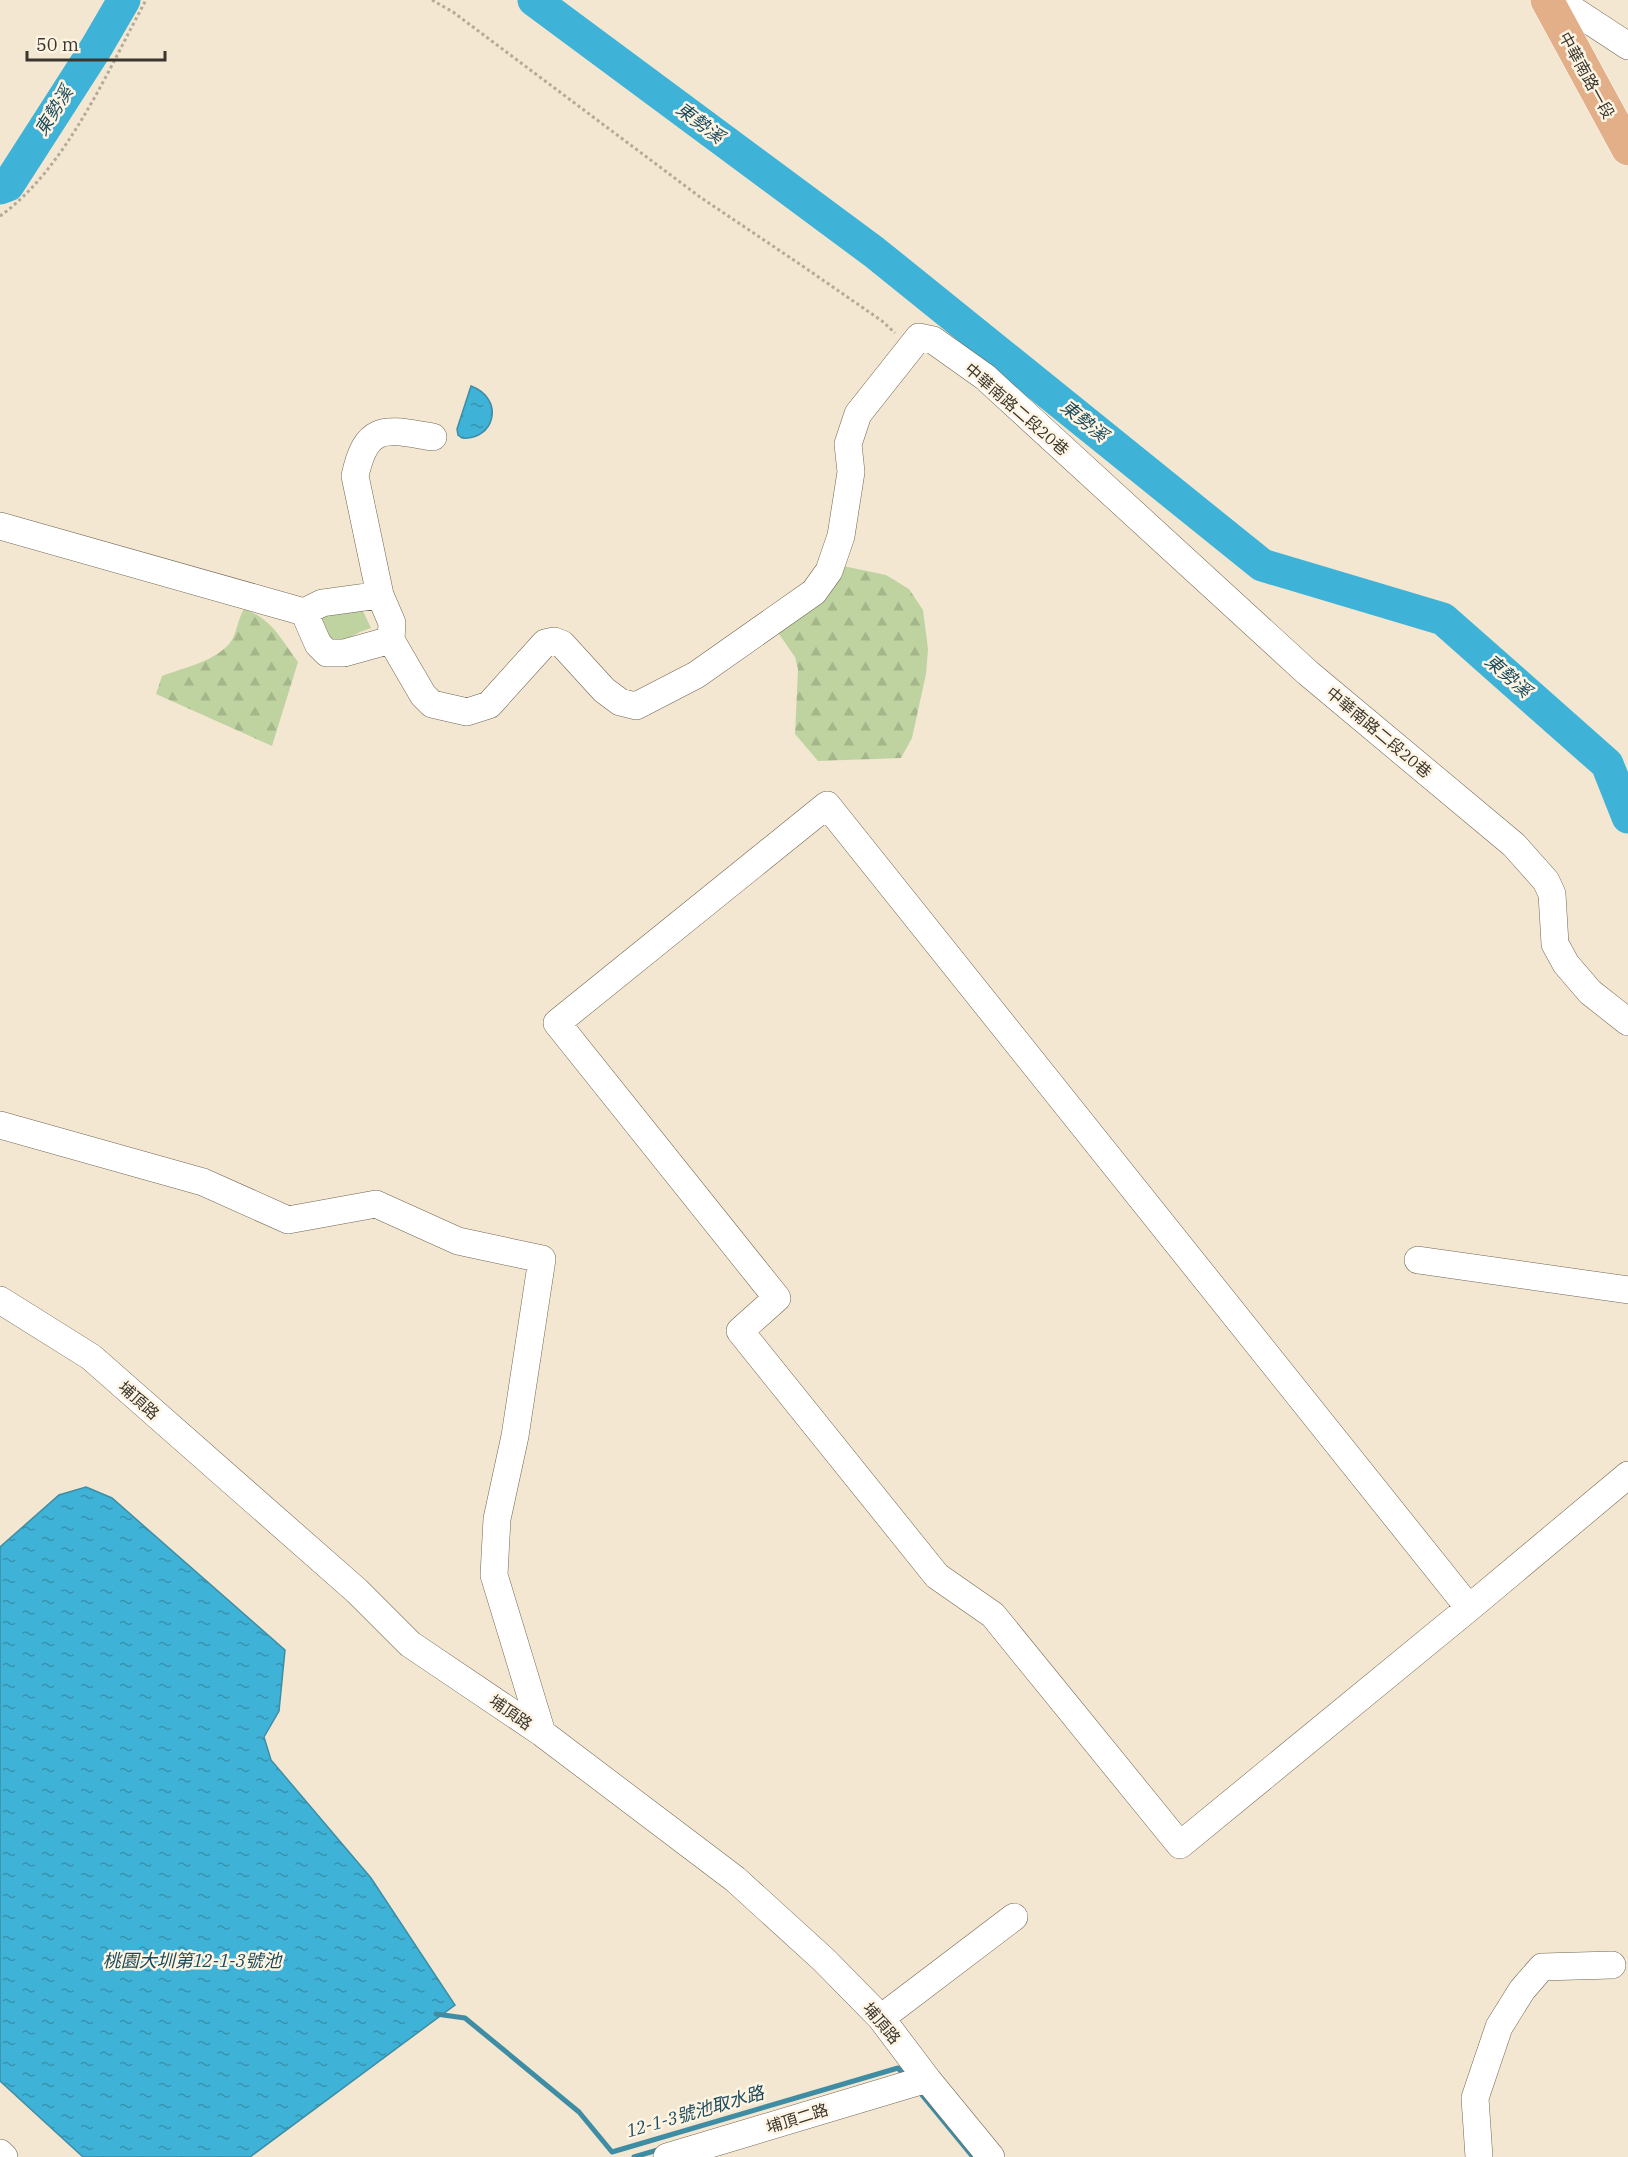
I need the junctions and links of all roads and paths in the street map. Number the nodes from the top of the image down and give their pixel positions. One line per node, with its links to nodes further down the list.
1 (146, 0): 7 (path)
2 (432, 0): 8 (path)
3 (1547, 0): 6 (main road, 中華南路一段)
4 (1558, 0): 5 (street)
5 (1628, 46)
6 (1628, 149)
7 (0, 216)
8 (911, 347): 13 (street); 14 (street, 中華南路二段20巷)
9 (433, 437): 11 (street)
10 (0, 526): 12 (street)
11 (380, 595): 12 (street); 13 (street)
12 (304, 612): 13 (street)
13 (391, 640)
14 (1628, 1022)
15 (0, 1125): 21 (street)
16 (1418, 1260): 17 (street)
17 (1628, 1290)
18 (0, 1300): 21 (street, 埔頂路)
19 (1628, 1475): 20 (street)
20 (1469, 1608): 20 (street)
21 (542, 1733): 24 (street, 埔頂路)
22 (1014, 1917): 24 (street)
23 (1612, 1965): 30 (street)
24 (881, 2018): 25 (street, 埔頂路)
25 (927, 2079): 28 (street, 埔頂二路); 29 (street, 埔頂路)
26 (0, 2153): 27 (street)
27 (4, 2157)
28 (667, 2157)
29 (992, 2157)
30 (1479, 2157)

